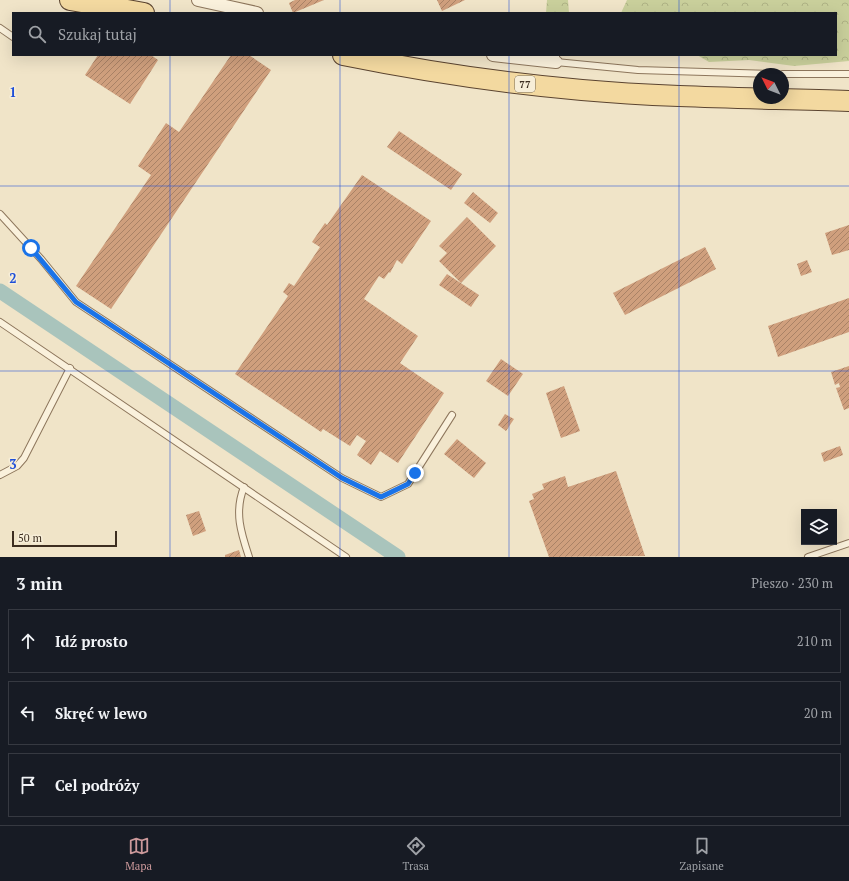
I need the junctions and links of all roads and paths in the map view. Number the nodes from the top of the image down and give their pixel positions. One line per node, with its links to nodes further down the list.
1 (70, 0): 4 (main road)
2 (198, 0): 3 (street)
3 (211, 1): 5 (street)
4 (138, 12)
5 (253, 12)
6 (0, 28): 7 (lane)
7 (12, 36)
8 (348, 56): 14 (main road, 77)
9 (509, 56): 10 (street)
10 (556, 59): 11 (lane)
11 (753, 74)
12 (789, 74): 13 (lane)
13 (849, 74)
14 (849, 101)
15 (0, 214): 18 (lane)
16 (0, 322): 17 (lane)
17 (70, 368): 19 (lane); 20 (lane)
18 (452, 415)
19 (0, 474)
20 (244, 487): 23 (lane); 24 (lane)
21 (849, 543): 22 (lane)
22 (827, 554): 25 (lane)
23 (249, 557)
24 (346, 557)
25 (808, 557)

